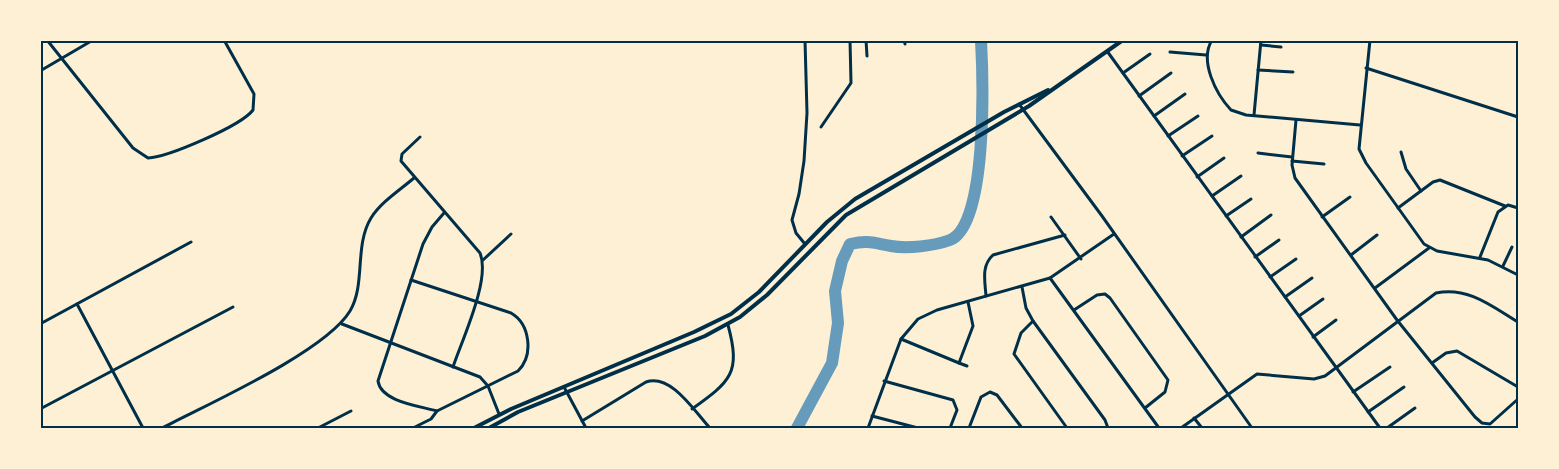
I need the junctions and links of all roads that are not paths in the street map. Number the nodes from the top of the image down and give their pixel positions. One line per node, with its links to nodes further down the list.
1 (47, 40): 18 (street)
2 (93, 40): 18 (street)
3 (224, 40): 18 (street)
4 (805, 40): 70 (street)
5 (850, 40): 36 (street)
6 (866, 40): 17 (street)
7 (1123, 40): 10 (street)
8 (1212, 40): 16 (street)
9 (1370, 40): 19 (street)
10 (1116, 42): 13 (street)
11 (1261, 43): 12 (street); 20 (street)
12 (1281, 47)
13 (1107, 51): 23 (street); 25 (street)
14 (1170, 52): 16 (street)
15 (1150, 54): 23 (street)
16 (1206, 55): 30 (street)
17 (867, 56)
18 (62, 59): 21 (street)
19 (1366, 68): 33 (street); 35 (street)
20 (1258, 70): 22 (street); 30 (street)
21 (40, 71)
22 (1293, 72)
23 (1123, 73): 27 (street)
24 (1171, 73): 27 (street)
25 (1049, 90): 28 (street); 29 (street)
26 (1185, 94): 31 (street)
27 (1139, 96): 31 (street)
28 (1019, 104): 29 (street); 49 (street)
29 (1022, 110): 51 (street); 64 (street)
30 (1254, 115): 34 (street)
31 (1154, 116): 38 (street)
32 (1198, 116): 38 (street)
33 (1518, 117)
34 (1296, 120): 35 (street); 44 (street)
35 (1361, 125): 56 (street)
36 (821, 127)
37 (420, 136): 48 (street)
38 (1168, 136): 42 (street)
39 (1212, 136): 42 (street)
40 (1401, 152): 50 (street)
41 (1258, 153): 44 (street)
42 (1182, 156): 47 (street)
43 (1224, 158): 47 (street)
44 (1292, 159): 45 (street); 62 (street)
45 (1324, 165)
46 (1241, 176): 52 (street)
47 (1197, 177): 52 (street)
48 (414, 178): 58 (street); 101 (street)
49 (874, 187): 51 (street); 70 (street)
50 (1421, 191): 55 (street); 56 (street)
51 (878, 195): 102 (street)
52 (1212, 196): 60 (street)
53 (1350, 197): 62 (street)
54 (1251, 199): 60 (street)
55 (1505, 206): 57 (street); 75 (street)
56 (1398, 208): 72 (street)
57 (1518, 208)
58 (444, 213): 78 (street); 84 (street)
59 (1271, 215): 67 (street)
60 (1226, 216): 67 (street)
61 (1051, 217): 65 (street)
62 (1322, 217): 73 (street)
63 (512, 234): 78 (street)
64 (1114, 234): 76 (street); 120 (street)
65 (1065, 235): 76 (street); 87 (street)
66 (1377, 235): 73 (street)
67 (1241, 237): 74 (street)
68 (1279, 240): 74 (street)
69 (191, 242): 92 (street)
70 (805, 244): 115 (street)
71 (1512, 247): 79 (street)
72 (1429, 248): 75 (street); 86 (street)
73 (1351, 255): 86 (street)
74 (1255, 257): 81 (street)
75 (1480, 257): 79 (street)
76 (1081, 259): 82 (street)
77 (1296, 259): 81 (street)
78 (483, 260): 90 (street)
79 (1503, 266): 80 (street)
80 (1518, 275)
81 (1270, 277): 88 (street)
82 (1050, 278): 85 (street); 94 (street)
83 (1312, 278): 88 (street)
84 (411, 280): 90 (street); 105 (street)
85 (1022, 287): 87 (street); 98 (street)
86 (1375, 288): 97 (street)
87 (987, 296): 91 (street)
88 (1285, 297): 95 (street)
89 (1323, 300): 95 (street)
90 (475, 301): 109 (street); 114 (street)
91 (968, 302): 104 (street); 106 (street)
92 (77, 304): 100 (street); 112 (street)
93 (233, 307): 112 (street)
94 (1074, 311): 122 (street); 122 (street)
95 (1299, 316): 103 (street)
96 (1336, 320): 103 (street)
97 (1397, 320): 99 (street); 107 (street); 110 (street)
98 (1033, 321): 146 (street); 147 (street)
99 (1518, 322)
100 (40, 324)
101 (341, 324): 105 (street); 134 (street)
102 (728, 325): 119 (street); 125 (street)
103 (1313, 337): 110 (street)
104 (901, 339): 106 (street); 113 (street)
105 (390, 344): 109 (street); 127 (street)
106 (959, 363): 108 (street)
107 (1432, 363): 117 (street); 121 (street)
108 (968, 366)
109 (453, 367): 114 (street)
110 (1336, 367): 118 (street); 120 (street)
111 (1390, 367): 118 (street)
112 (111, 370): 124 (street); 133 (street)
113 (884, 381): 130 (street); 143 (street)
114 (488, 386): 127 (street); 129 (street)
115 (564, 387): 119 (street); 129 (street)
116 (1404, 387): 128 (street)
117 (1518, 387)
118 (1353, 392): 128 (street)
119 (567, 393): 132 (street); 138 (street)
120 (1227, 394): 131 (street); 151 (street)
121 (1518, 399)
122 (1145, 408): 148 (street)
123 (1415, 408): 153 (street)
124 (40, 409)
125 (692, 409): 132 (street); 140 (street)
126 (351, 411): 135 (street)
127 (437, 411): 136 (street)
128 (1368, 412): 152 (street)
129 (499, 414): 137 (street)
130 (872, 416): 141 (street); 142 (street)
131 (1194, 418): 149 (street); 150 (street)
132 (582, 421): 139 (street)
133 (143, 429)
134 (162, 429)
135 (318, 429)
136 (413, 429)
137 (474, 429)
138 (489, 429)
139 (586, 429)
140 (710, 429)
141 (868, 429)
142 (918, 429)
143 (950, 429)
144 (969, 429): 145 (street)
145 (1022, 429)
146 (1067, 429)
147 (1108, 429)
148 (1159, 429)
149 (1181, 429)
150 (1202, 429)
151 (1252, 429)
152 (1380, 429)
153 (1387, 429)

